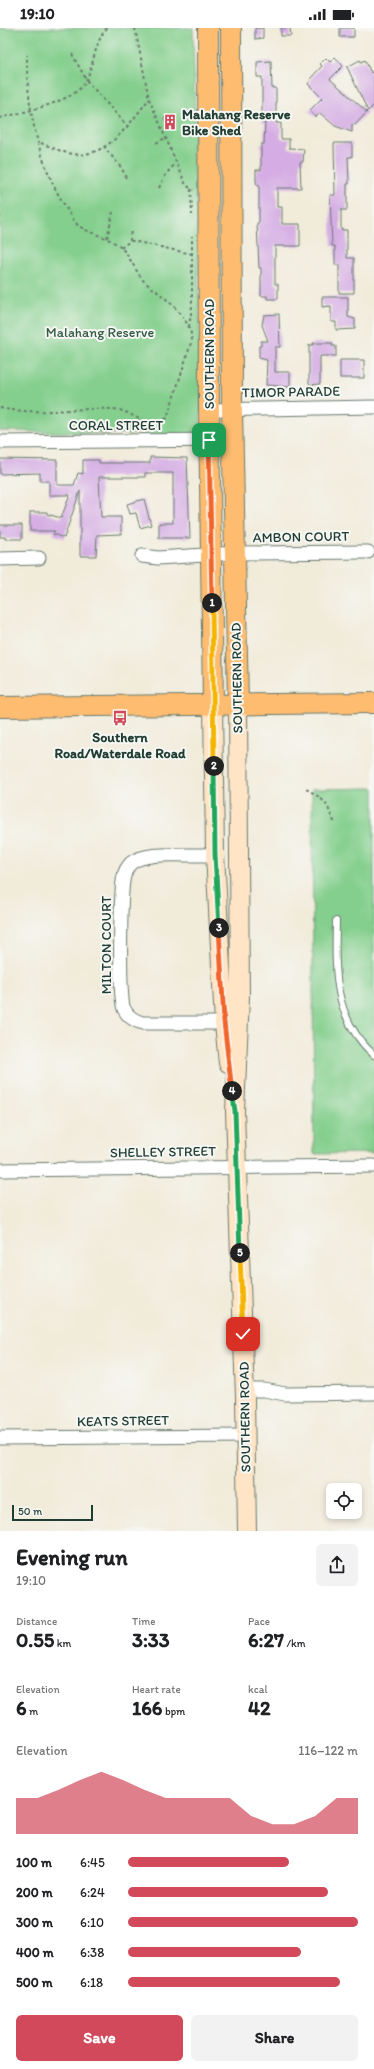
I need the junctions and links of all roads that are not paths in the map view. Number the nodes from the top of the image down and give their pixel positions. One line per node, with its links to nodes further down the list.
1 (208, 28): 3 (main road, SOUTHERN ROAD)
2 (231, 28): 3 (main road, SOUTHERN ROAD)
3 (220, 206): 5 (main road, SOUTHERN ROAD); 6 (main road, SOUTHERN ROAD)
4 (374, 407): 5 (street, TIMOR PARADE)
5 (232, 409): 6 (street, TIMOR PARADE); 8 (main road, SOUTHERN ROAD)
6 (209, 410): 7 (main road, SOUTHERN ROAD)
7 (209, 440): 8 (street, CORAL STREET); 9 (street, CORAL STREET); 12 (main road, SOUTHERN ROAD)
8 (233, 440): 11 (main road, SOUTHERN ROAD)
9 (0, 442)
10 (368, 552): 11 (street, AMBON COURT)
11 (235, 554): 12 (street, AMBON COURT); 18 (main road, SOUTHERN ROAD)
12 (211, 555): 13 (street, AMBON COURT); 17 (main road, SOUTHERN ROAD)
13 (142, 556)
14 (38, 558): 15 (street)
15 (0, 559)
16 (374, 703): 18 (main road)
17 (213, 704): 18 (main road); 19 (main road); 20 (main road, SOUTHERN ROAD)
18 (238, 704): 24 (main road, SOUTHERN ROAD)
19 (0, 707)
20 (215, 854): 22 (main road, SOUTHERN ROAD); 22 (street, MILTON COURT)
21 (336, 921): 23 (lane)
22 (224, 1022): 24 (main road, SOUTHERN ROAD)
23 (374, 1056)
24 (235, 1111): 26 (main road, SOUTHERN ROAD)
25 (374, 1166): 26 (street, SHELLEY STREET)
26 (237, 1167): 27 (street, SHELLEY STREET); 29 (main road, SOUTHERN ROAD)
27 (0, 1170)
28 (374, 1393): 29 (street)
29 (245, 1394): 30 (main road, SOUTHERN ROAD)
30 (246, 1436): 31 (street, KEATS STREET); 32 (main road, SOUTHERN ROAD)
31 (0, 1438)
32 (247, 1531)

